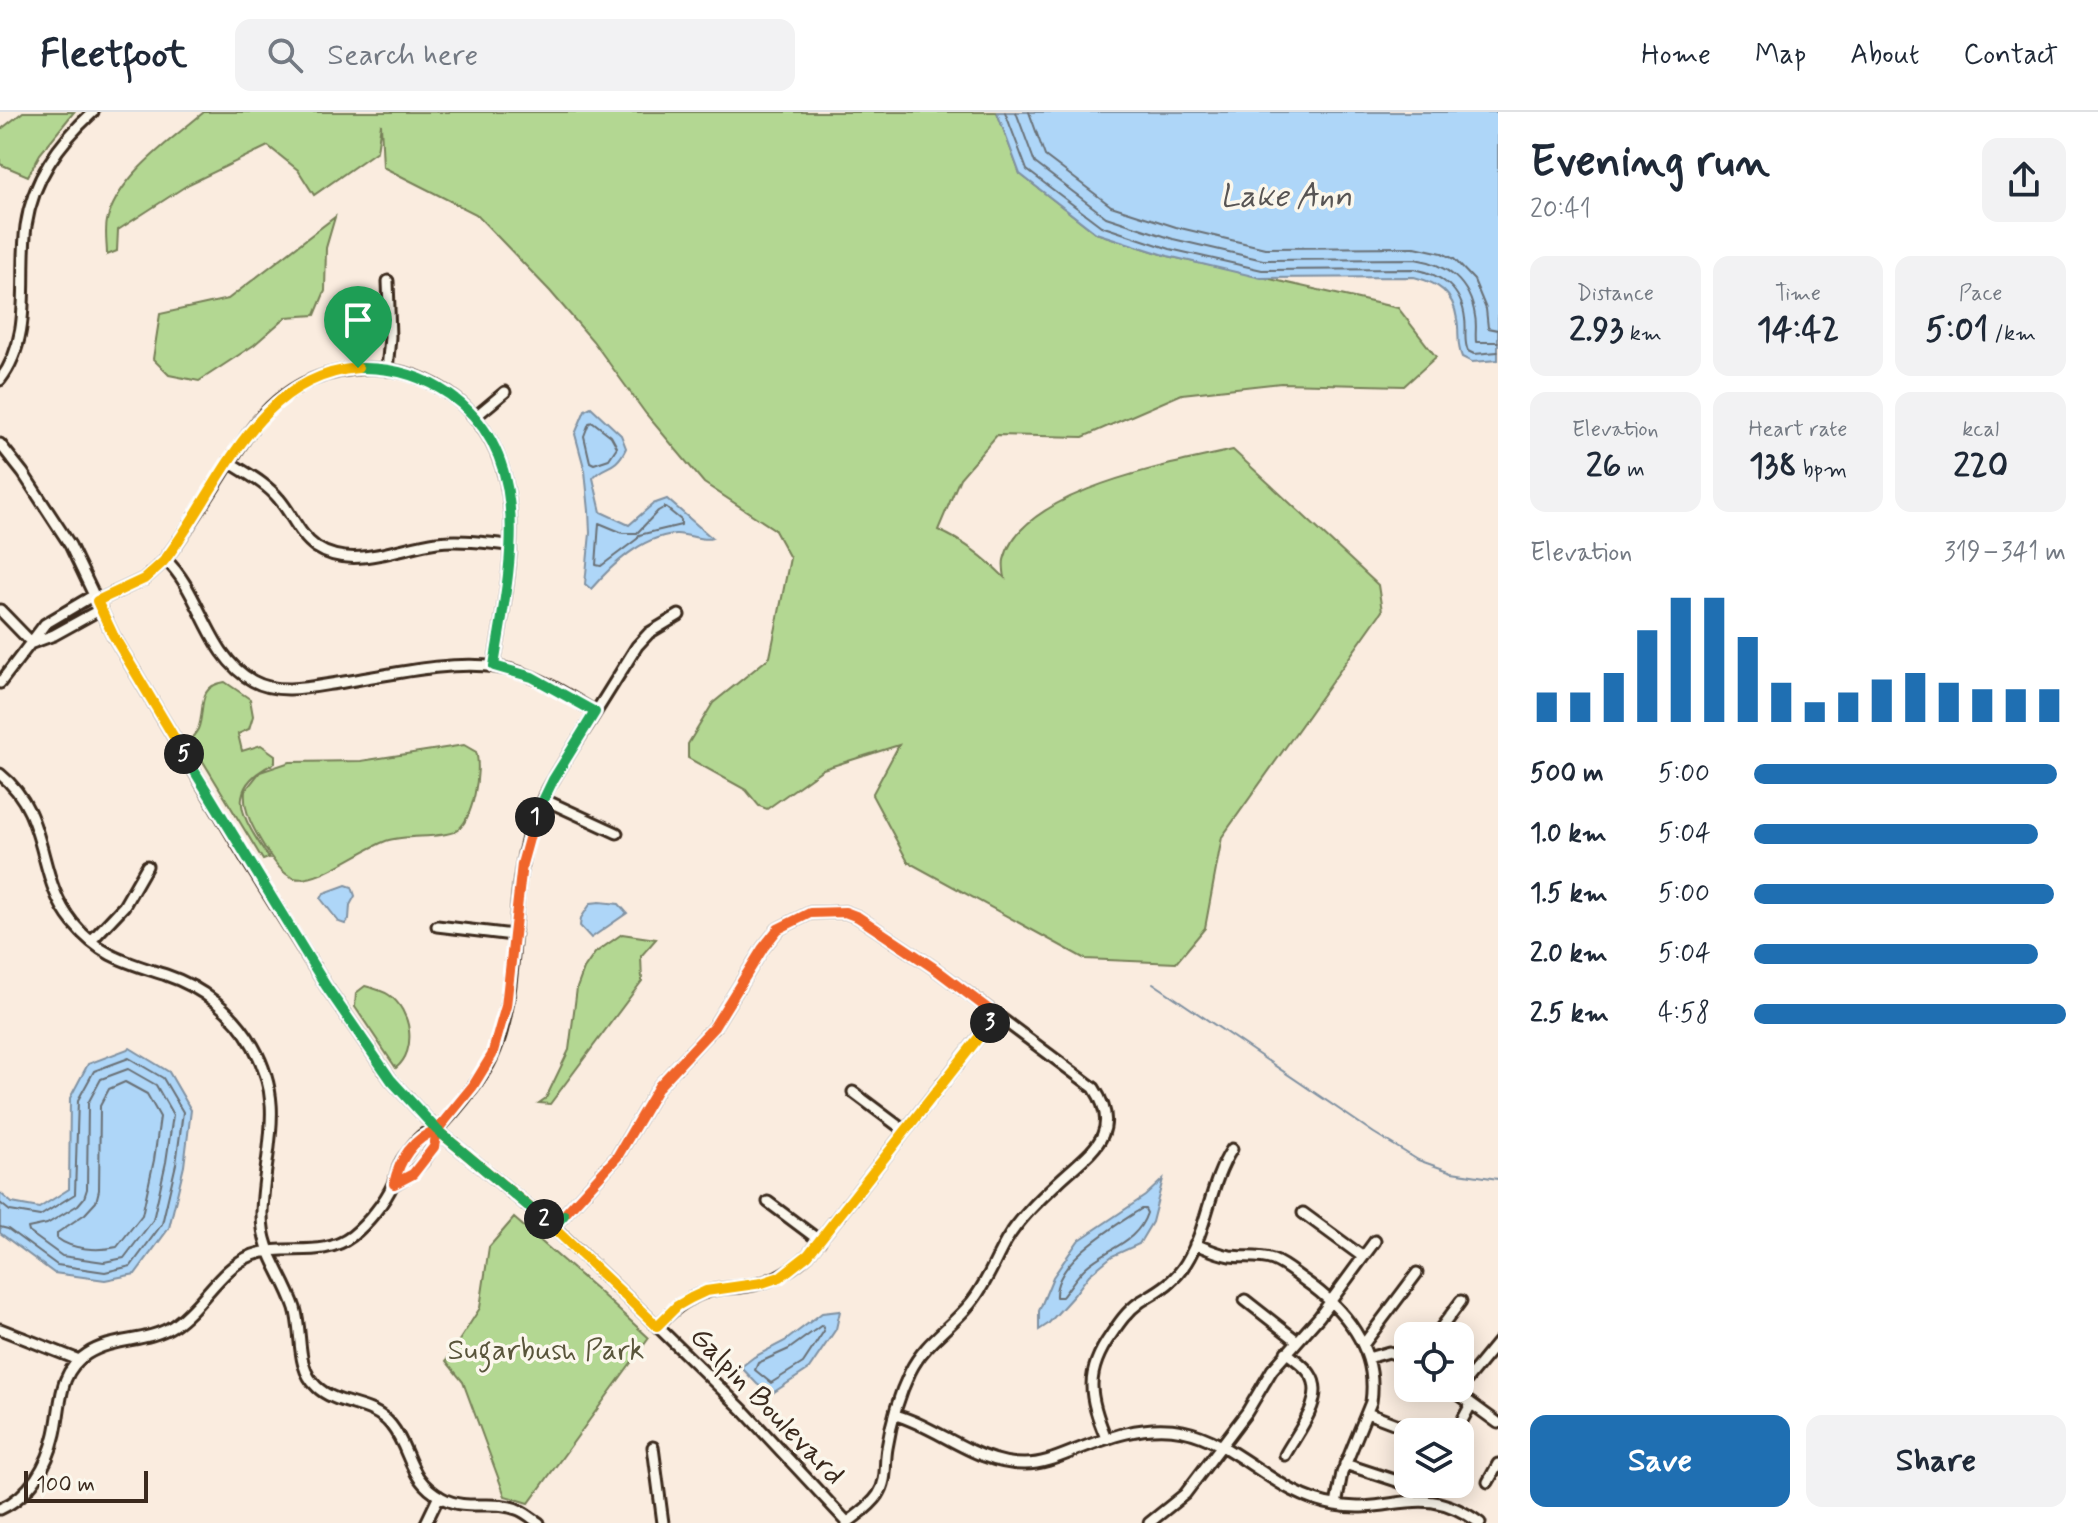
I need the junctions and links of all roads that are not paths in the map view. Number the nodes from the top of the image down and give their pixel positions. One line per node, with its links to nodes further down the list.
1 (93, 112): 4 (street)
2 (388, 281): 3 (street)
3 (387, 370): 6 (street); 8 (street)
4 (0, 380)
5 (505, 392): 6 (street)
6 (475, 417): 9 (street)
7 (0, 444): 11 (street, Galpin Boulevard)
8 (229, 462): 9 (street); 10 (street)
9 (510, 545): 15 (street)
10 (165, 559): 11 (street); 15 (street)
11 (97, 602): 14 (street); 14 (street); 27 (street, Galpin Boulevard)
12 (0, 610): 14 (street)
13 (679, 615): 17 (street)
14 (32, 643): 16 (street)
15 (494, 666): 17 (street)
16 (0, 683)
17 (595, 712): 19 (street)
18 (0, 774): 24 (street)
19 (543, 799): 20 (street); 23 (street)
20 (617, 833)
21 (147, 866): 24 (street)
22 (437, 926): 23 (street)
23 (513, 935): 27 (street)
24 (91, 941): 37 (street)
25 (996, 1015): 28 (street); 33 (street); 57 (street)
26 (853, 1092): 28 (street)
27 (437, 1130): 30 (street); 30 (street); 33 (street, Galpin Boulevard)
28 (905, 1131): 34 (street)
29 (1232, 1149): 36 (street)
30 (394, 1184): 37 (street)
31 (768, 1202): 34 (street)
32 (1303, 1213): 38 (street)
33 (553, 1227): 44 (street, Galpin Boulevard)
34 (820, 1241): 44 (street)
35 (1375, 1241): 38 (street)
36 (1195, 1244): 41 (street); 61 (street)
37 (267, 1251): 52 (street); 69 (street)
38 (1363, 1257): 41 (street)
39 (1417, 1273): 48 (street)
40 (1245, 1300): 46 (street)
41 (1331, 1301): 46 (street); 48 (street)
42 (1461, 1301): 43 (street)
43 (1445, 1322)
44 (657, 1326): 75 (street, Galpin Boulevard)
45 (0, 1329): 52 (street)
46 (1296, 1340): 49 (street)
47 (1498, 1342): 53 (street)
48 (1363, 1345): 51 (street)
49 (1286, 1352): 62 (street); 64 (street)
50 (1394, 1354): 51 (street)
51 (1368, 1358): 56 (street)
52 (79, 1360): 71 (street)
53 (1474, 1368)
54 (1468, 1402): 55 (street)
55 (1471, 1404): 58 (street); 60 (street)
56 (1367, 1413): 59 (street); 65 (street)
57 (895, 1415): 61 (street); 75 (street)
58 (1464, 1418)
59 (1394, 1423)
60 (1498, 1423)
61 (1106, 1438): 62 (street)
62 (1220, 1446): 70 (street); 76 (street)
63 (653, 1447): 74 (street)
64 (1285, 1455)
65 (1345, 1464): 67 (street); 70 (street)
66 (1498, 1464): 68 (street)
67 (1394, 1480)
68 (1488, 1482)
69 (439, 1496): 72 (street); 73 (street)
70 (1336, 1505): 77 (street)
71 (0, 1509)
72 (426, 1523)
73 (539, 1523)
74 (663, 1523)
75 (847, 1523)
76 (1149, 1523)
77 (1480, 1523)

